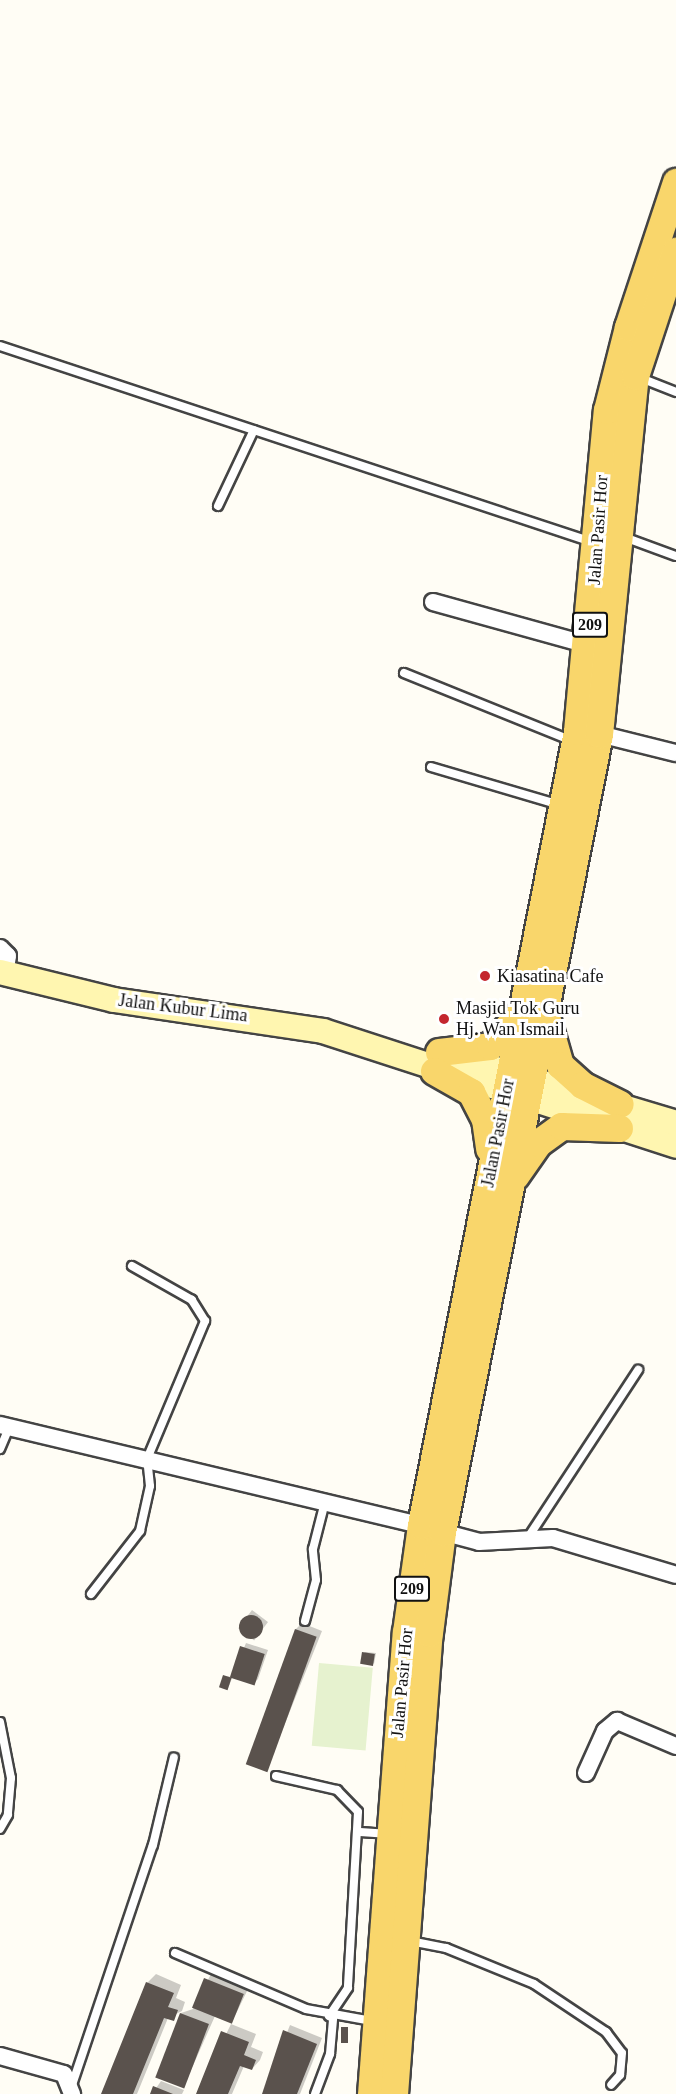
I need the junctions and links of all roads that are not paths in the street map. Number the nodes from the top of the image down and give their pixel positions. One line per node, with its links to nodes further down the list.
1 (676, 182): 8 (main road, Jalan Pasir Hor / 209)
2 (676, 251): 4 (main road, Jalan Pasir Hor / 209)
3 (0, 346): 6 (lane)
4 (635, 376): 5 (lane); 8 (main road, Jalan Pasir Hor / 209)
5 (676, 392)
6 (254, 430): 7 (lane); 8 (lane)
7 (218, 506)
8 (609, 540): 9 (lane); 11 (main road, Jalan Pasir Hor / 209); 13 (main road, Jalan Pasir Hor / 209)
9 (676, 555)
10 (433, 602): 11 (street)
11 (588, 645): 13 (main road, Jalan Pasir Hor / 209)
12 (404, 673): 13 (lane)
13 (587, 738): 14 (street); 16 (main road, Jalan Pasir Hor / 209); 19 (main road, Jalan Pasir Hor / 209)
14 (676, 753)
15 (431, 767): 16 (lane)
16 (564, 806): 19 (main road, Jalan Pasir Hor / 209)
17 (0, 948): 18 (street)
18 (2, 973): 20 (main road, Jalan Kubur Lima)
19 (534, 1010): 20 (main road); 21 (main road, Jalan Pasir Hor / 209); 22 (main road)
20 (437, 1061): 21 (main road, Jalan Kubur Lima); 25 (main road)
21 (518, 1084): 22 (main road, Jalan Kubur Lima); 25 (main road, Jalan Pasir Hor / 209); 26 (main road, Jalan Pasir Hor / 209)
22 (619, 1116): 23 (main road); 24 (main road); 26 (main road)
23 (676, 1123)
24 (676, 1146)
25 (491, 1165): 33 (main road, Jalan Pasir Hor / 209)
26 (509, 1186): 33 (main road, Jalan Pasir Hor / 209)
27 (132, 1266): 31 (lane)
28 (638, 1370): 34 (lane)
29 (5, 1425): 30 (lane); 31 (street)
30 (0, 1449)
31 (147, 1459): 32 (street); 36 (lane)
32 (325, 1502): 33 (street); 37 (lane)
33 (431, 1529): 34 (street); 45 (main road, Jalan Pasir Hor / 209); 46 (main road, Jalan Pasir Hor / 209)
34 (529, 1536): 35 (street)
35 (676, 1575)
36 (91, 1594)
37 (305, 1621)
38 (0, 1722): 43 (lane)
39 (676, 1746): 41 (street)
40 (174, 1757): 52 (lane)
41 (586, 1773)
42 (276, 1776): 44 (lane)
43 (0, 1829)
44 (360, 1832): 45 (lane); 48 (lane)
45 (390, 1834): 49 (main road, Jalan Pasir Hor / 209)
46 (404, 1939): 51 (lane); 55 (main road, Jalan Pasir Hor / 209)
47 (175, 1953): 48 (lane)
48 (331, 2017): 49 (lane); 53 (lane)
49 (376, 2021): 54 (main road, Jalan Pasir Hor / 209)
50 (0, 2056): 52 (street)
51 (611, 2085)
52 (72, 2090)
53 (315, 2094)
54 (371, 2094)
55 (394, 2094)

